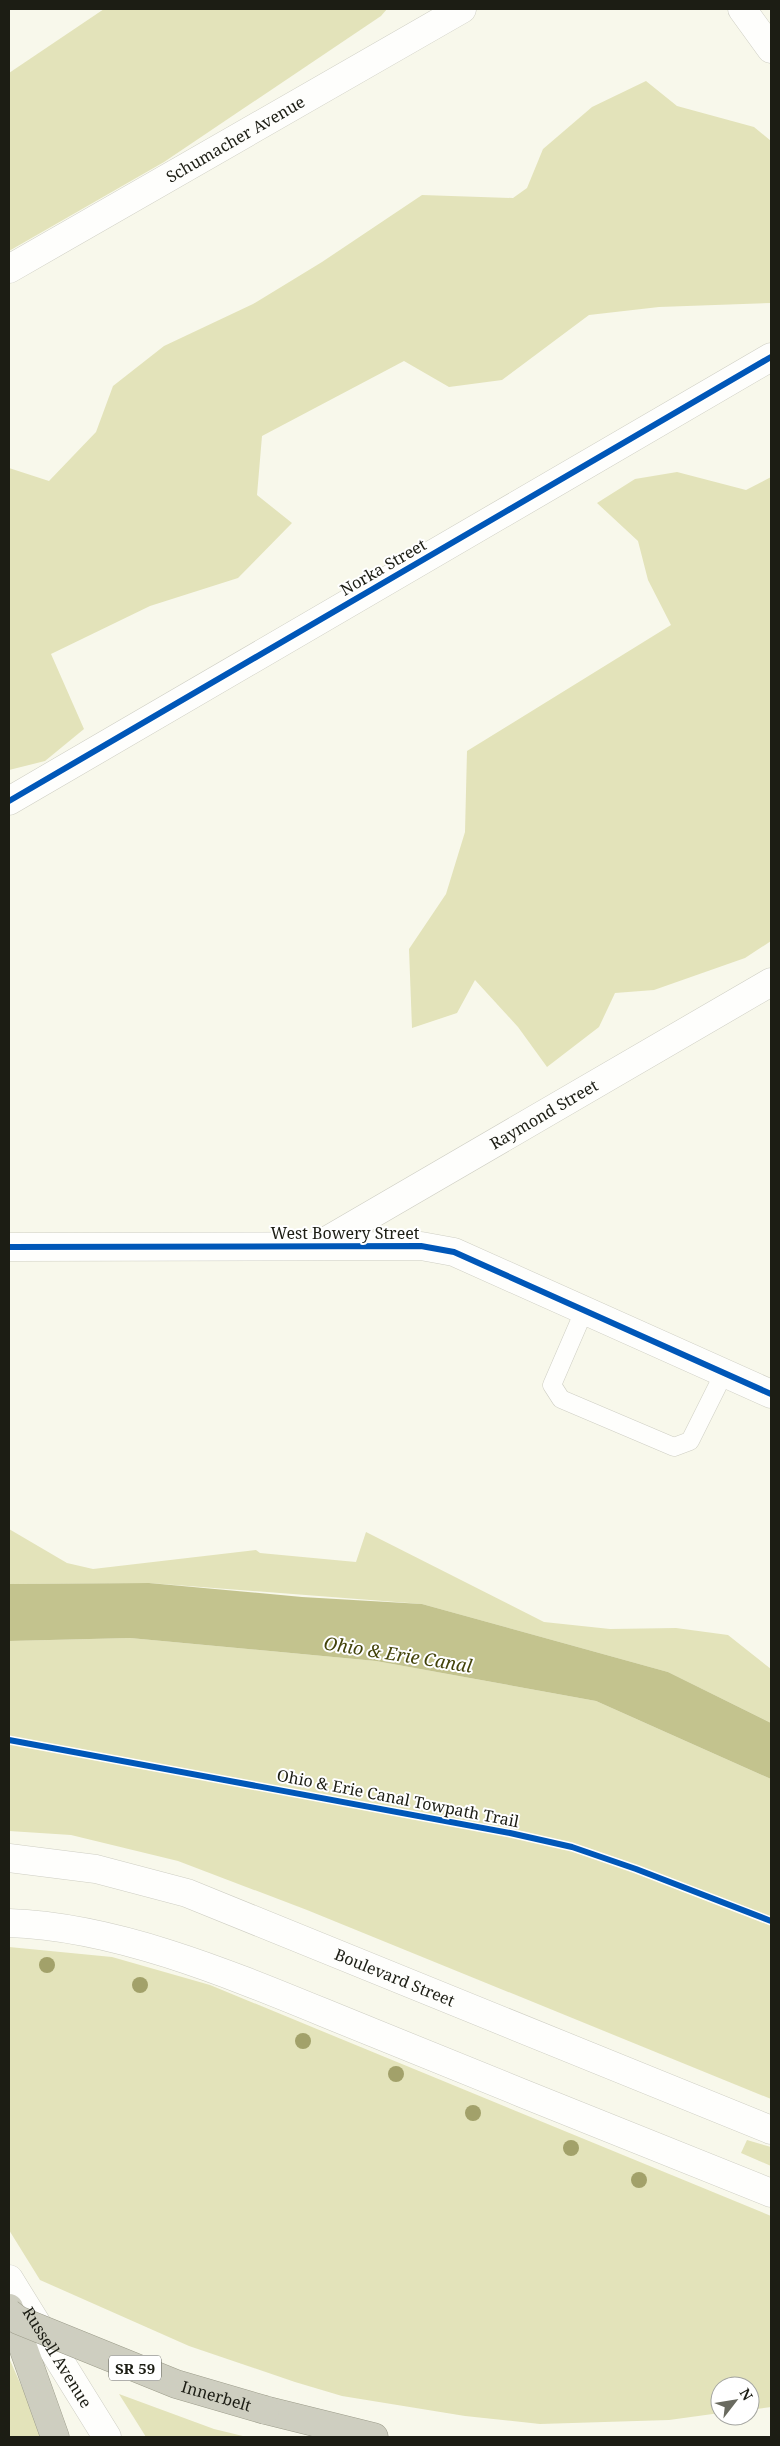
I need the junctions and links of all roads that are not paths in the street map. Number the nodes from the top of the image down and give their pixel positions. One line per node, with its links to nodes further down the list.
1 (462, 9): 4 (street, Schumacher Avenue)
2 (742, 9): 3 (street)
3 (771, 49)
4 (9, 269)
5 (771, 357): 6 (street, Norka Street)
6 (9, 801)
7 (771, 982): 9 (street, Raymond Street)
8 (9, 1247): 9 (street, West Bowery Street)
9 (315, 1247): 10 (street, West Bowery Street)
10 (584, 1311): 11 (street, West Bowery Street); 11 (lane)
11 (724, 1373): 12 (street, West Bowery Street)
12 (771, 1394)
13 (9, 1858): 15 (street, Boulevard Street)
14 (9, 1923): 16 (street)
15 (771, 2130)
16 (771, 2193)
17 (9, 2279): 21 (street, Russell Avenue)
18 (9, 2308): 20 (highway)
19 (9, 2314): 22 (highway, Innerbelt / SR 59, bridge)
20 (55, 2437)
21 (107, 2437)
22 (374, 2437)

